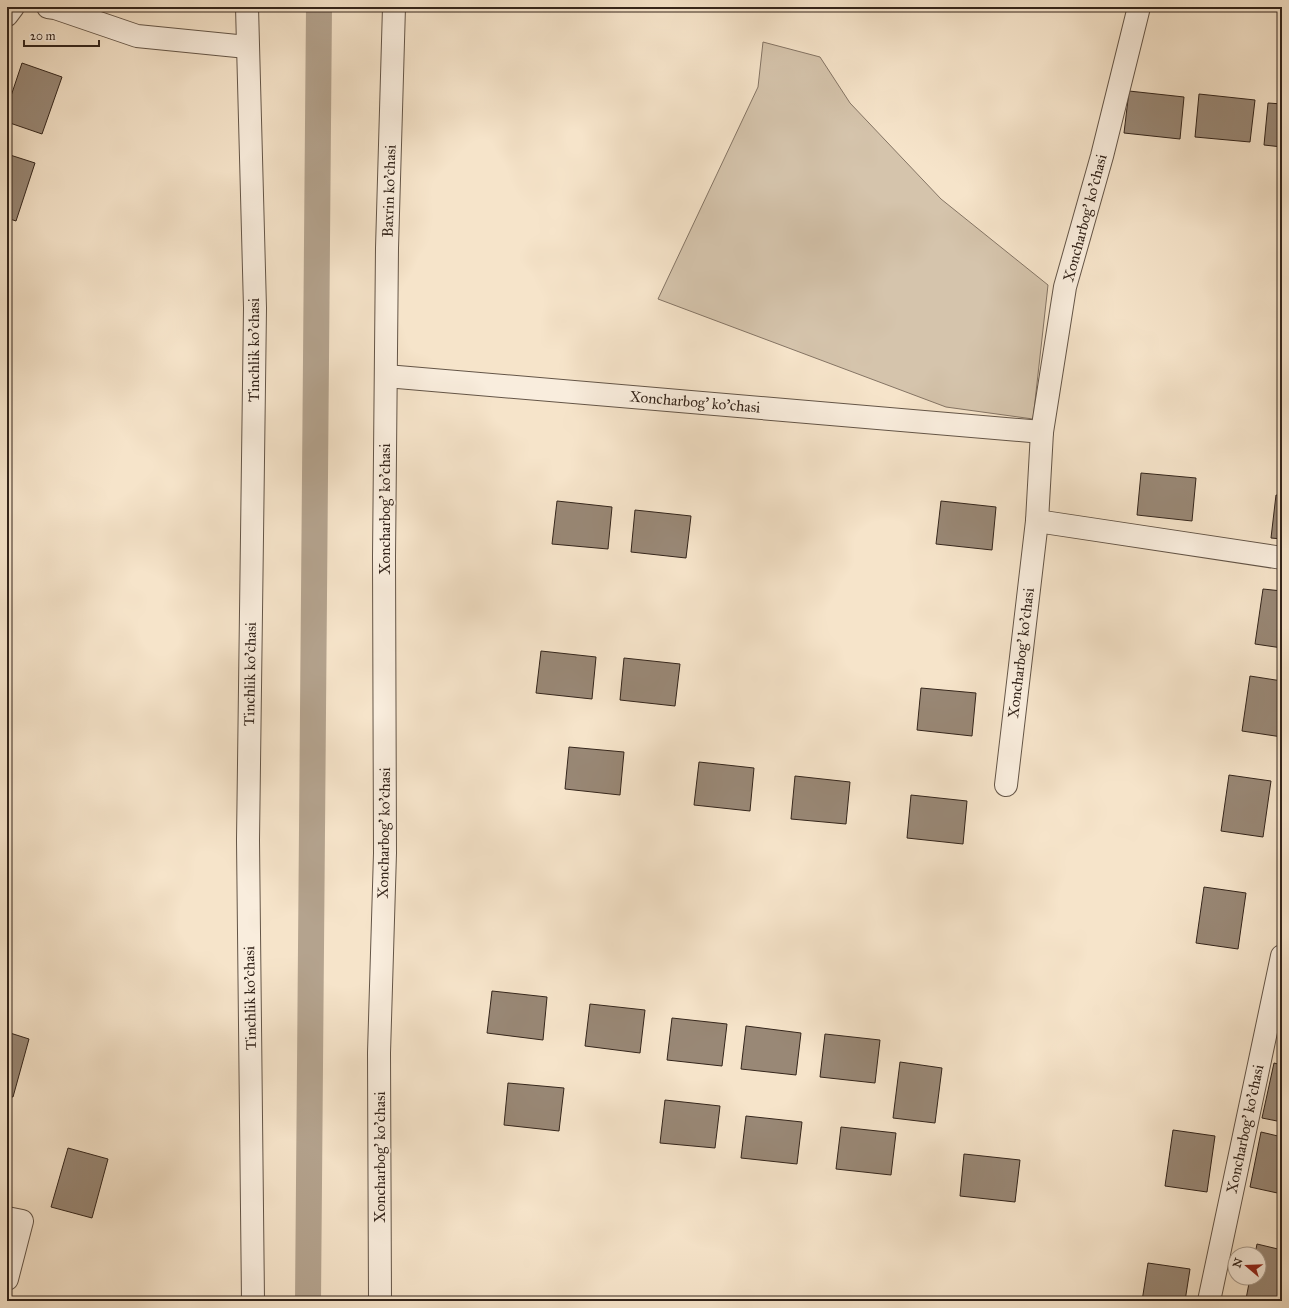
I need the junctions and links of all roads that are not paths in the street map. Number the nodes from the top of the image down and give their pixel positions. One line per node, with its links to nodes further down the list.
1 (48, 7): 5 (street)
2 (247, 7): 5 (street, Tinchlik ko'chasi)
3 (394, 7): 6 (street, Baxrin ko'chasi)
4 (1139, 7): 7 (street, Xoncharbog' ko'chasi)
5 (247, 47): 14 (street, Tinchlik ko'chasi)
6 (386, 376): 7 (street, Xoncharbog' ko'chasi); 15 (street, Xoncharbog' ko'chasi)
7 (1042, 432): 8 (street, Xoncharbog' ko'chasi)
8 (1037, 521): 9 (street); 10 (street, Xoncharbog' ko'chasi)
9 (1282, 558)
10 (1006, 785)
11 (1282, 956): 16 (street, Xoncharbog' ko'chasi)
12 (7, 1218): 13 (street)
13 (7, 1279)
14 (253, 1301)
15 (380, 1301)
16 (1209, 1301)

